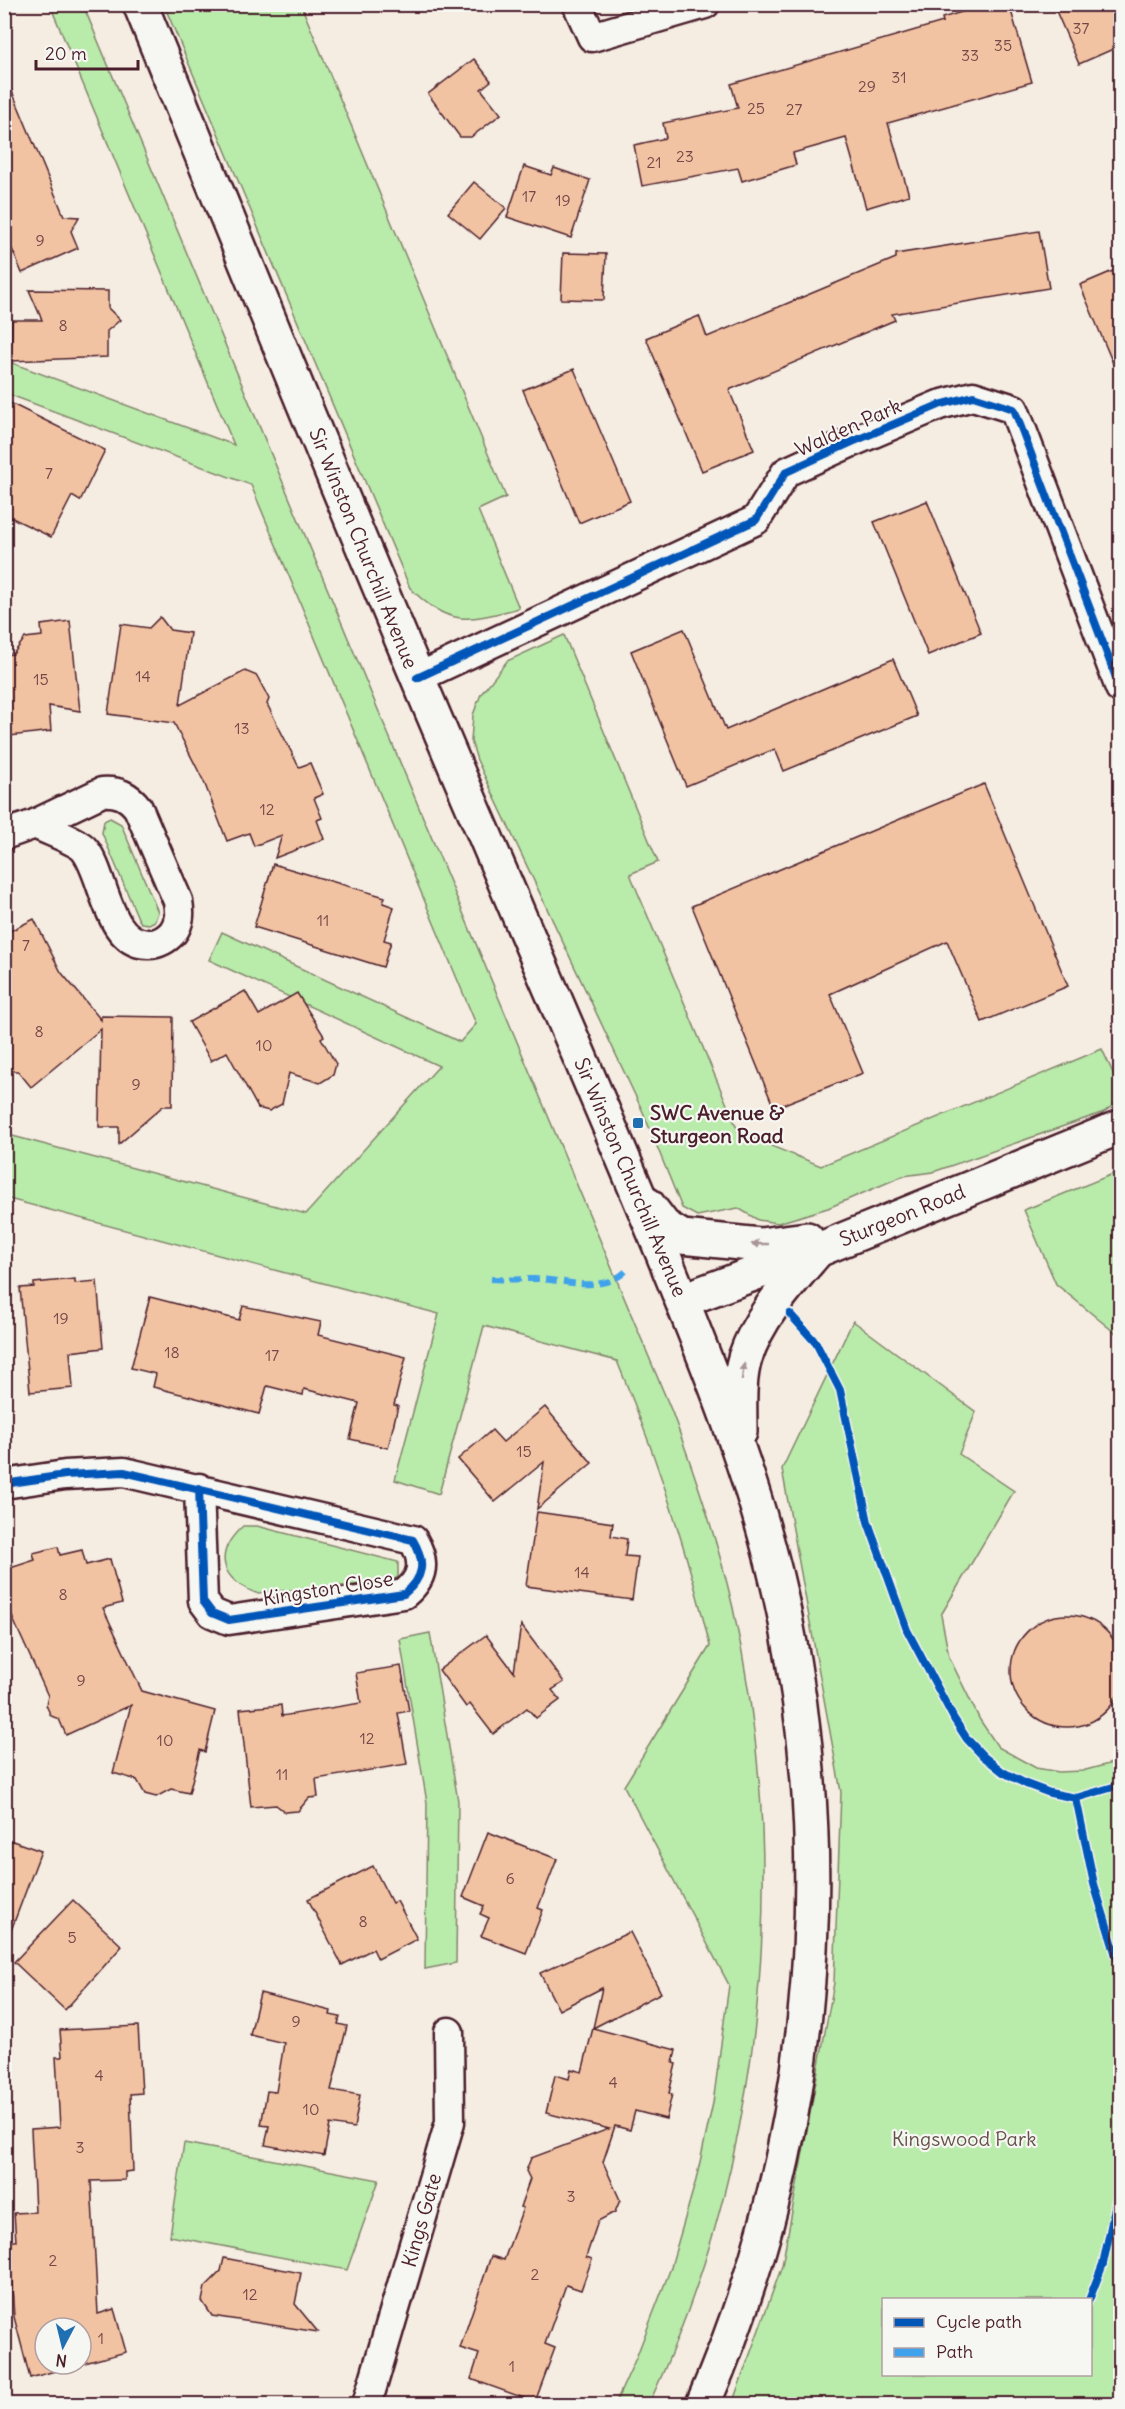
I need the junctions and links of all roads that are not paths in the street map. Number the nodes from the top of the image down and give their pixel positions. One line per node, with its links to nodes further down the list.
1 (140, 4): 4 (main road, Sir Winston Churchill Avenue)
2 (577, 4): 3 (street)
3 (705, 4)
4 (417, 678): 5 (street, Walden Park); 9 (main road, Sir Winston Churchill Avenue)
5 (1120, 688)
6 (35, 824): 6 (street); 7 (street)
7 (4, 835)
8 (1120, 1127): 10 (main road, Sturgeon Road)
9 (637, 1191): 10 (main road, one-way to 9); 12 (main road, Sir Winston Churchill Avenue)
10 (860, 1231): 11 (main road, Sturgeon Road)
11 (818, 1250): 12 (main road, Sturgeon Road); 13 (main road, one-way to 11)
12 (683, 1300): 13 (main road, Sir Winston Churchill Avenue)
13 (740, 1451): 18 (main road, Sir Winston Churchill Avenue)
14 (4, 1484): 15 (street, Kingston Close)
15 (199, 1488): 15 (street, Kingston Close)
16 (448, 2032): 17 (street, Kings Gate)
17 (367, 2404)
18 (703, 2404)

